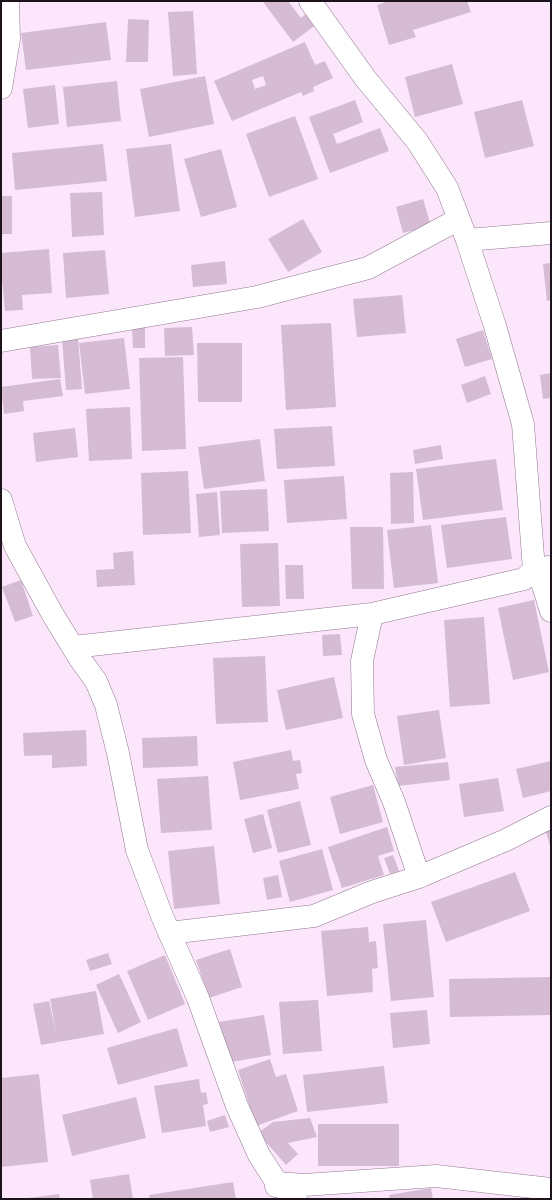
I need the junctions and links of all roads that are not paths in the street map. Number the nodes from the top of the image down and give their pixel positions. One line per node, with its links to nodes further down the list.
1 (8, 1): 3 (street)
2 (310, 1): 4 (street)
3 (1, 88)
4 (459, 219): 6 (street); 7 (street)
5 (551, 233): 6 (street)
6 (467, 240): 9 (street)
7 (1, 341)
8 (1, 500): 12 (street)
9 (543, 568): 10 (street); 11 (street)
10 (551, 611)
11 (372, 614): 12 (street); 14 (street)
12 (73, 647): 15 (street)
13 (551, 816): 14 (street)
14 (419, 877): 15 (street)
15 (170, 933): 17 (street)
16 (551, 1189): 17 (street)
17 (275, 1191): 18 (street)
18 (296, 1199)

